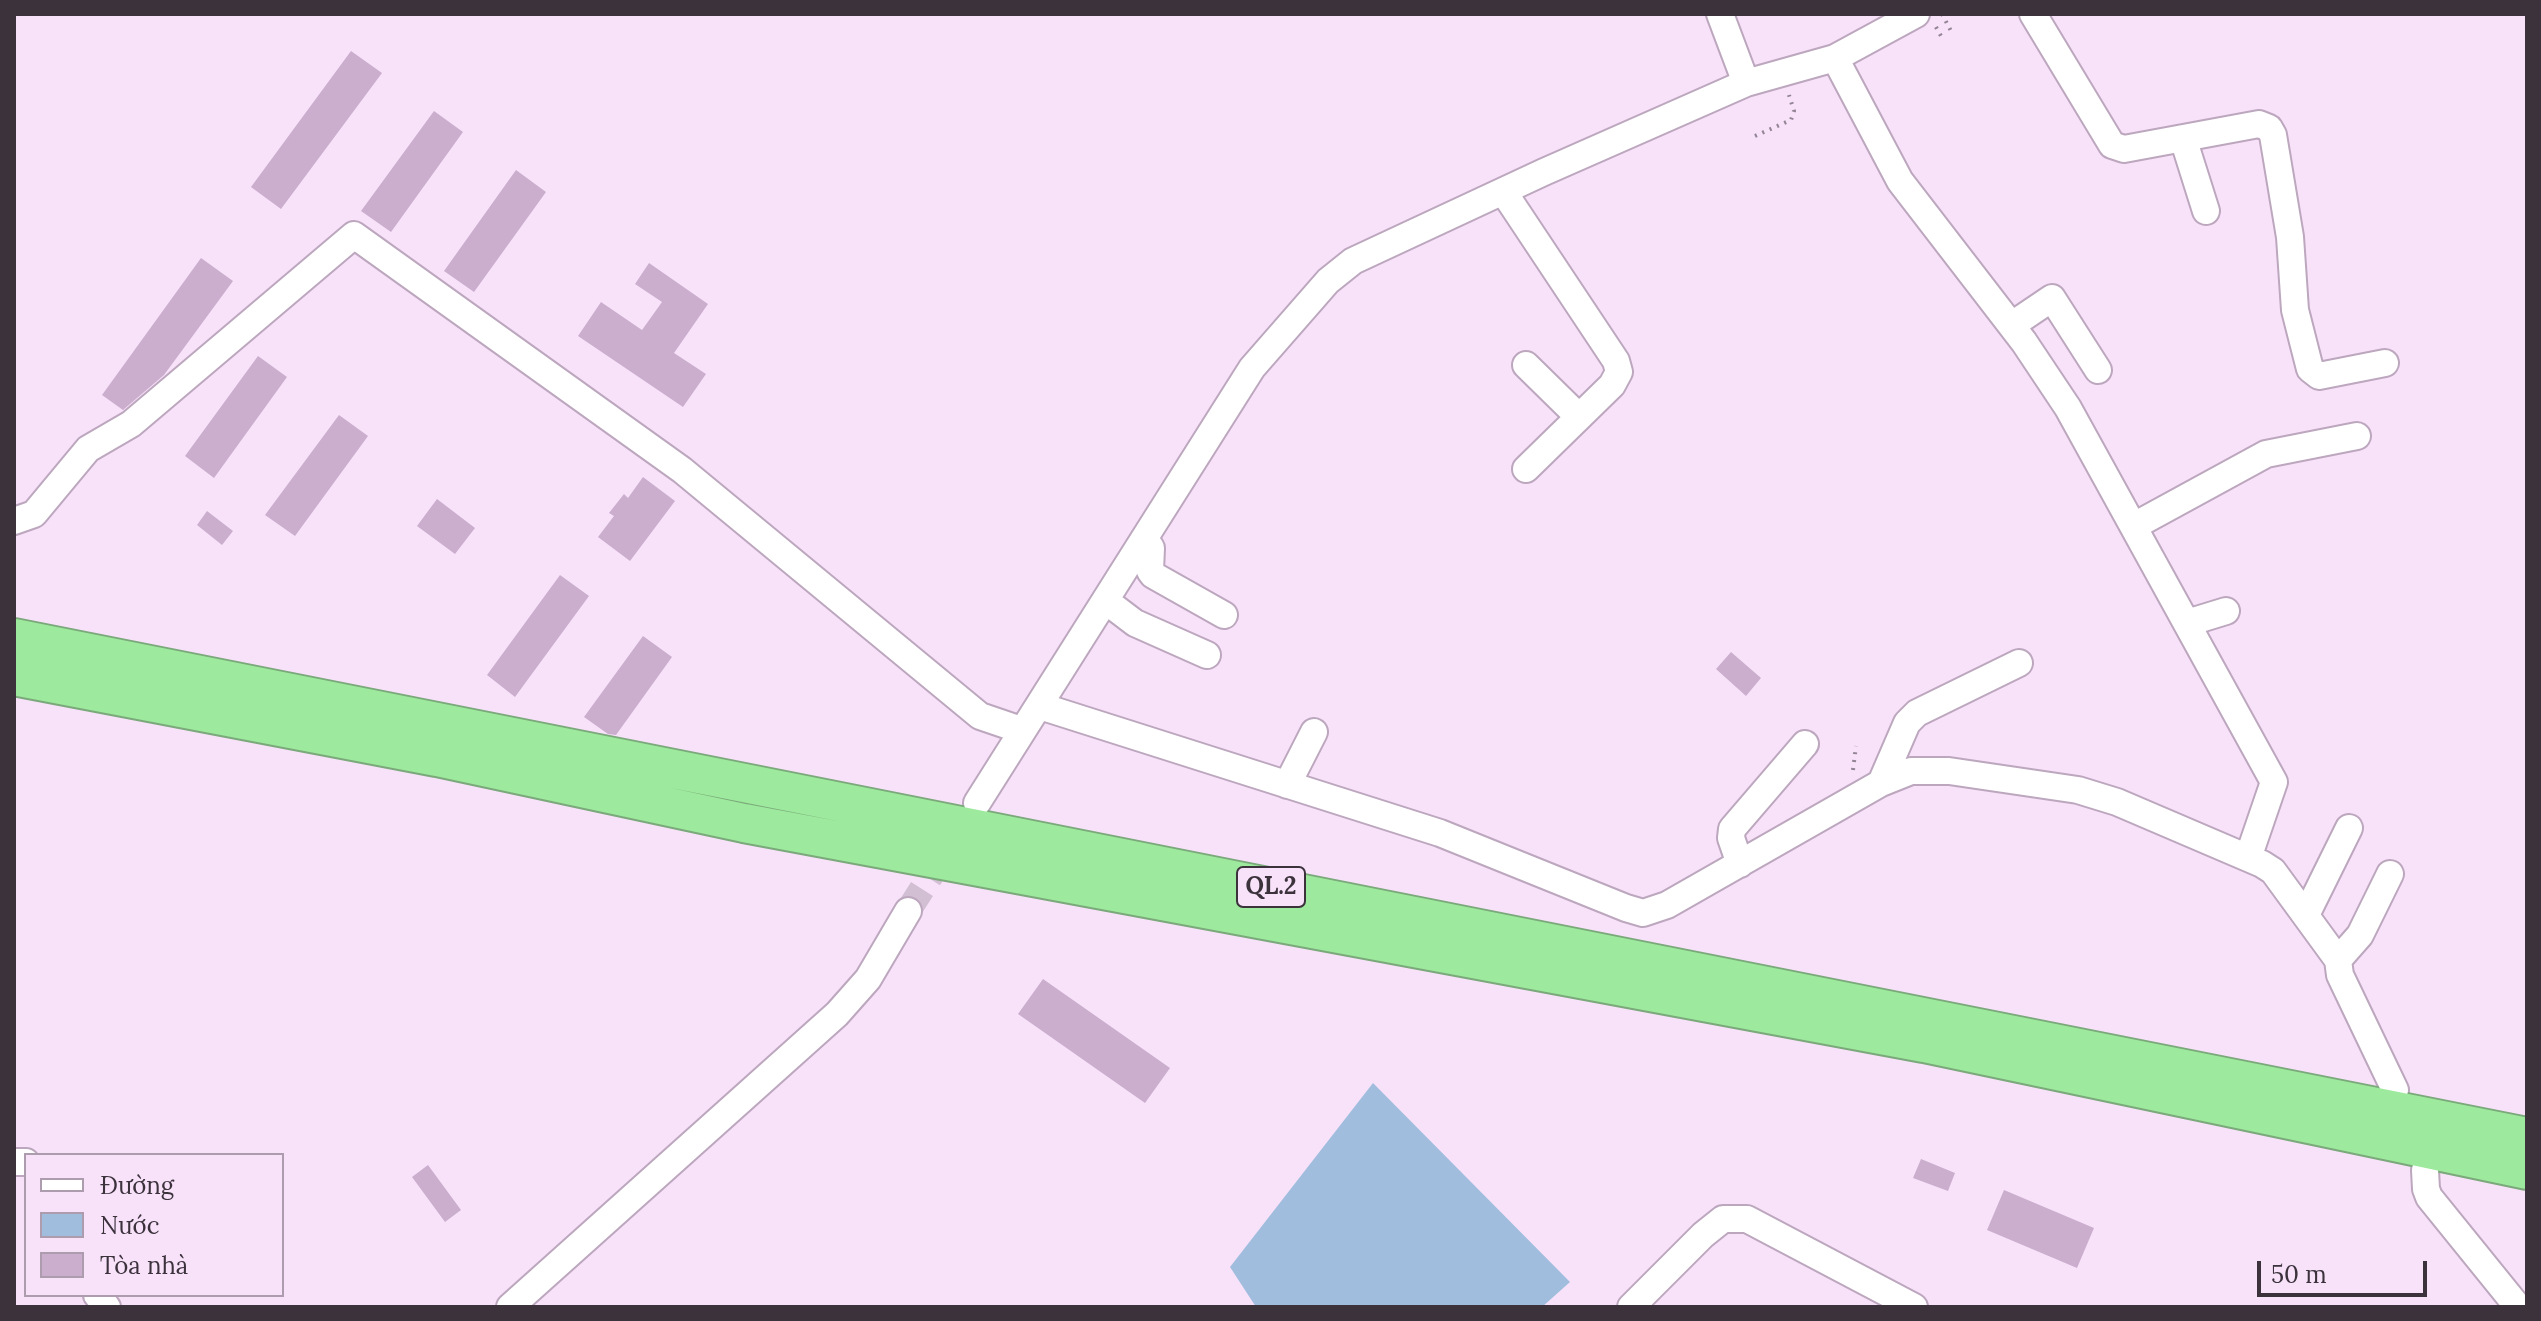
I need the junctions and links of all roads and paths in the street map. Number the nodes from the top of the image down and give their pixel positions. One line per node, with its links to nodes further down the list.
1 (1720, 14): 8 (street)
2 (1916, 14): 6 (street)
3 (1942, 14): 5 (path)
4 (2033, 14): 10 (street)
5 (1951, 31)
6 (1835, 58): 7 (street); 13 (street)
7 (1782, 74): 8 (street); 9 (path)
8 (1746, 83): 11 (street)
9 (1755, 136)
10 (2183, 138): 12 (street); 14 (street)
11 (1503, 191): 17 (street); 22 (street)
12 (2206, 211)
13 (2012, 325): 16 (street); 21 (street)
14 (2385, 363)
15 (1526, 365): 17 (street)
16 (2098, 370)
17 (1579, 417): 19 (street)
18 (2357, 436): 21 (street)
19 (1526, 469)
20 (14, 521): 32 (street)
21 (2134, 526): 26 (street)
22 (1145, 539): 23 (street); 25 (street)
23 (1106, 601): 28 (street); 31 (street)
24 (2226, 611): 26 (street)
25 (1224, 615)
26 (2187, 623): 39 (street)
27 (14, 638): 46 (highway, QL.2)
28 (1207, 655)
29 (2019, 663): 35 (street)
30 (14, 676): 48 (highway, QL.2)
31 (1040, 706): 32 (street); 36 (street)
32 (1021, 730): 37 (street)
33 (1314, 732): 36 (street)
34 (1805, 744): 40 (street)
35 (1881, 783): 39 (street); 40 (street)
36 (1287, 785): 40 (street)
37 (977, 803)
38 (2349, 828): 43 (street)
39 (2248, 858): 43 (street)
40 (1740, 864)
41 (2390, 874): 44 (street)
42 (908, 911): 49 (street)
43 (2306, 915): 44 (street)
44 (2339, 968): 45 (street)
45 (2395, 1090)
46 (2527, 1137)
47 (2425, 1170): 52 (street)
48 (2527, 1170)
49 (510, 1307)
50 (1631, 1307): 51 (street)
51 (1914, 1307)
52 (2518, 1307)

